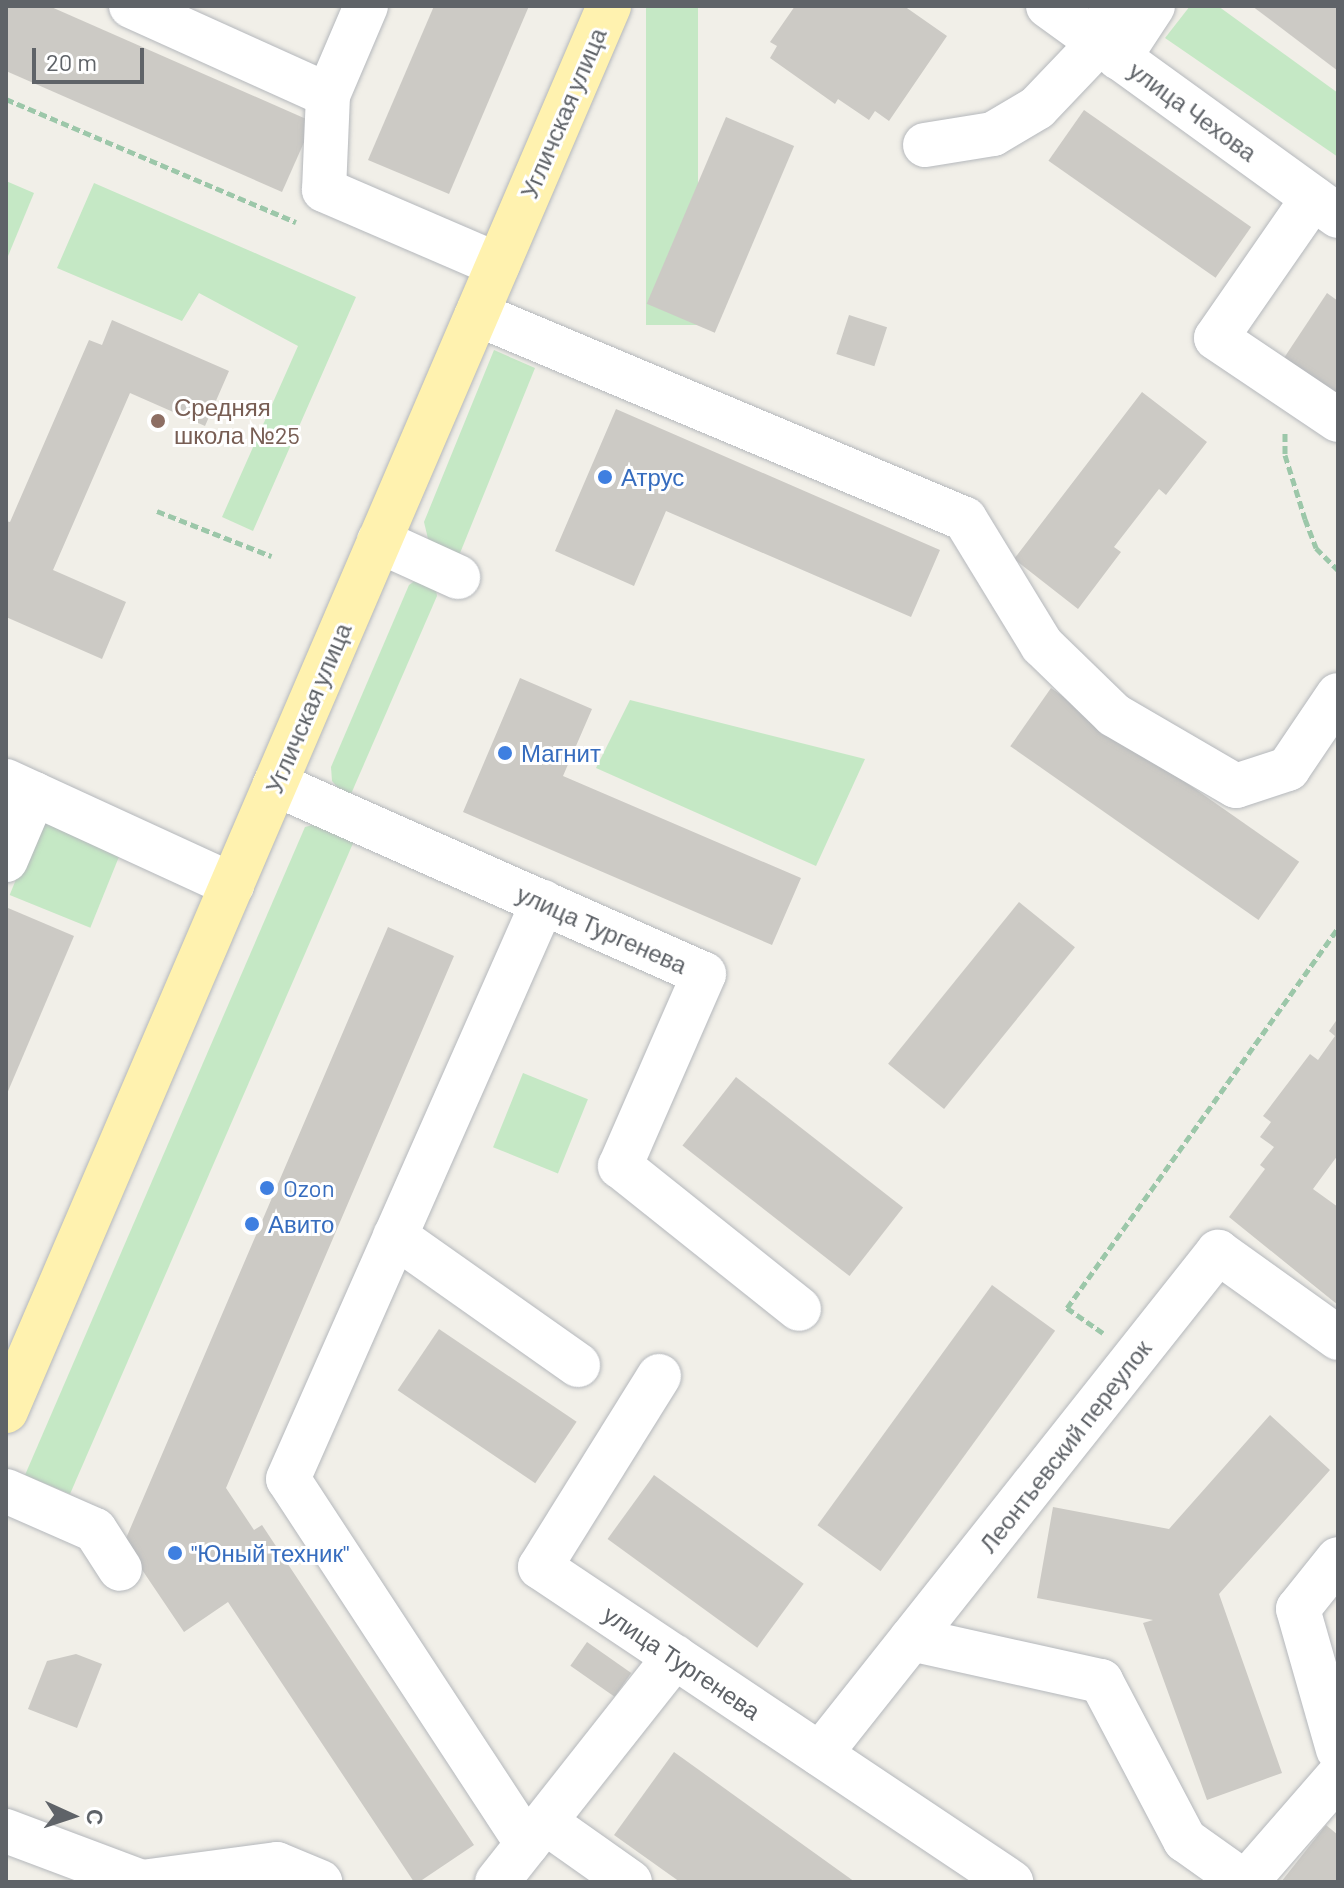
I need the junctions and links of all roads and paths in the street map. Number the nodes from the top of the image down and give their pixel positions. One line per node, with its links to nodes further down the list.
1 (131, 6): 7 (street)
2 (366, 6): 7 (street)
3 (609, 6): 12 (main road, Угличская улица)
4 (1048, 6): 6 (street, улица Чехова)
5 (1153, 6): 6 (street)
6 (1110, 36): 9 (street); 10 (street, улица Чехова)
7 (328, 95): 12 (street)
8 (6, 99): 11 (path)
9 (925, 145)
10 (1325, 207): 14 (street)
11 (298, 222)
12 (498, 265): 13 (main road, Угличская улица)
13 (477, 314): 17 (main road, Угличская улица); 21 (street)
14 (1285, 384): 15 (street); 19 (path)
15 (1338, 420)
16 (157, 511): 18 (path)
17 (379, 541): 20 (street); 22 (main road, Угличская улица)
18 (271, 556)
19 (1338, 570)
20 (458, 577)
21 (1338, 695)
22 (275, 784): 25 (main road, Угличская улица); 26 (street, улица Тургенева)
23 (20, 788): 24 (street); 25 (street)
24 (6, 860)
25 (232, 885): 33 (main road, Угличская улица)
26 (543, 902): 28 (street); 29 (street, улица Тургенева)
27 (1338, 928): 31 (path)
28 (395, 1236): 32 (street); 45 (street)
29 (799, 1309)
30 (1338, 1338): 31 (street, Леонтьевский переулок)
31 (1136, 1357): 39 (street, Леонтьевский переулок)
32 (578, 1365)
33 (15, 1367): 35 (main road, Угличская улица)
34 (659, 1376): 40 (street, улица Тургенева)
35 (6, 1411)
36 (6, 1491): 38 (street)
37 (1338, 1559): 41 (street)
38 (120, 1569)
39 (911, 1639): 42 (street, Леонтьевский переулок); 51 (street)
40 (675, 1657): 42 (street, улица Тургенева); 45 (street)
41 (1338, 1749)
42 (820, 1754): 50 (street, улица Тургенева)
43 (1338, 1776): 51 (street)
44 (6, 1831): 46 (street)
45 (536, 1833): 48 (street); 49 (street)
46 (142, 1882): 47 (street)
47 (320, 1882)
48 (497, 1882)
49 (630, 1882)
50 (1011, 1882)
51 (1245, 1882)

